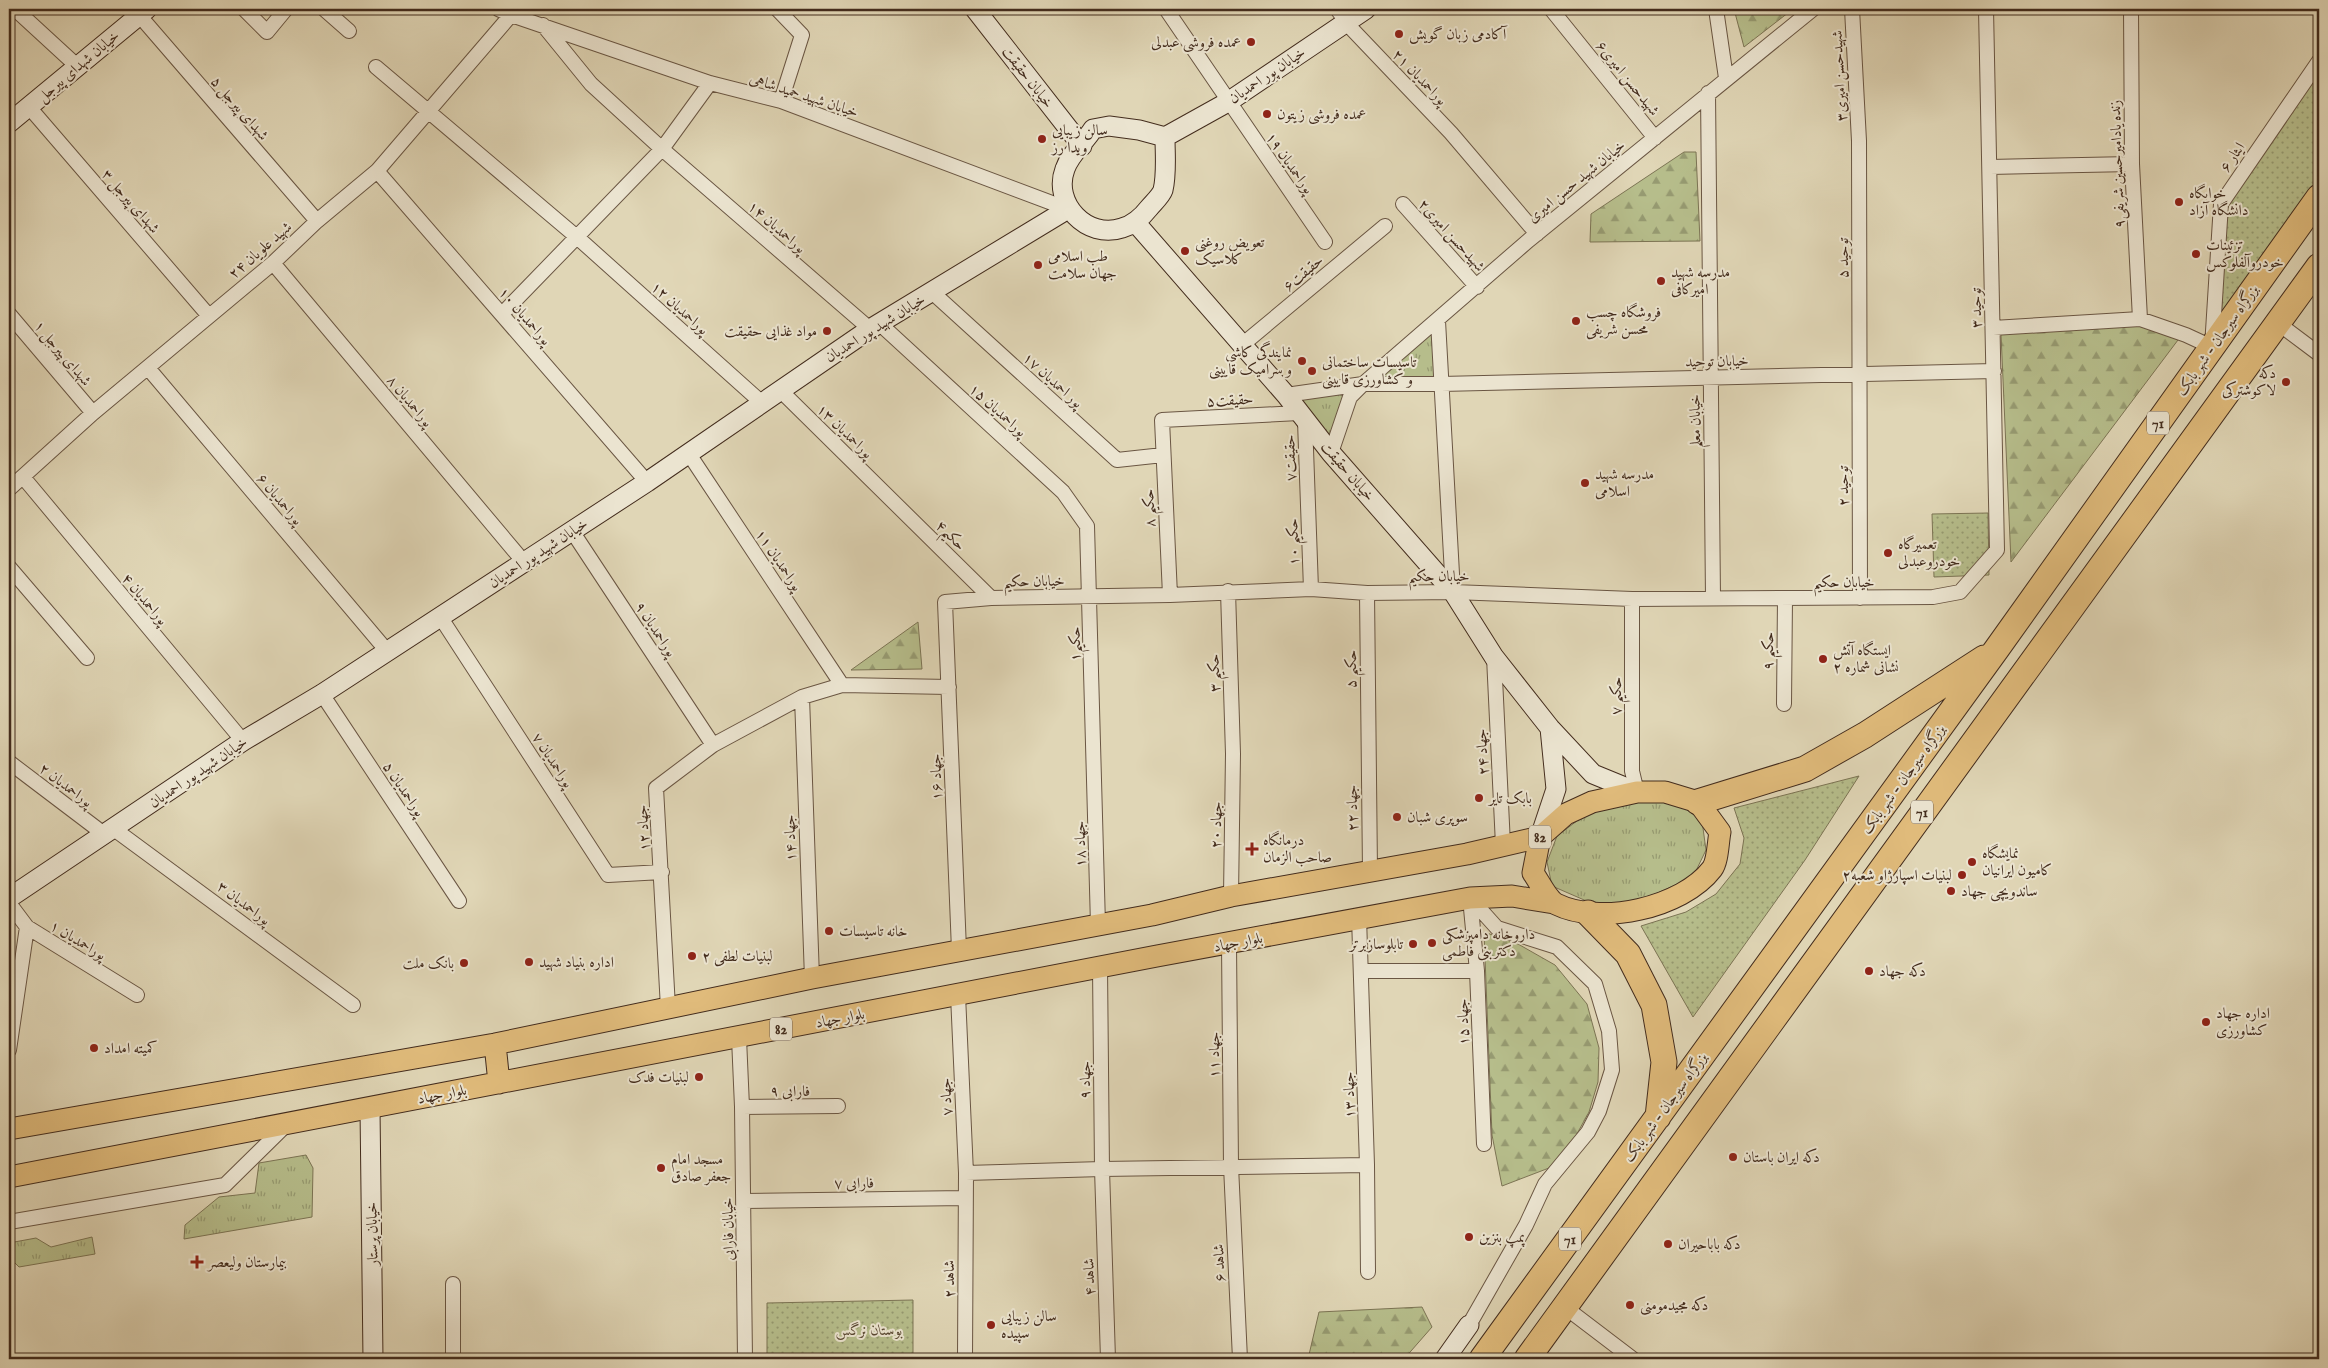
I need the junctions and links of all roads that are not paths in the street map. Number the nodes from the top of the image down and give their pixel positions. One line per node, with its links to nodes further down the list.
1 (15, 9): 22 (street)
2 (244, 9): 3 (street)
3 (286, 9)
4 (324, 9): 20 (street)
5 (498, 9): 17 (street, خیابان شهید حمید شاهی)
6 (777, 9): 27 (street)
7 (975, 9): 35 (street, خیابان حقیقت)
8 (1166, 9): 28 (street, پوراحمدیان ۱۹)
9 (1366, 9): 18 (street, خیابان پور احمدیان)
10 (1551, 9): 33 (street, شهیدحسن امیری۶)
11 (1716, 9): 24 (street)
12 (1813, 9): 24 (street, خیابان شهید حسن امیری)
13 (1852, 9): 34 (street, شهیدحسن امیری۳)
14 (1986, 9): 38 (street, توحید ۳)
15 (2131, 9): 37 (street, زنده یادامیرحسین شریفی۹)
16 (143, 12): 22 (street, خیابان شهدای پیرجل); 43 (street, شهدای پیرجل ۵)
17 (511, 15): 19 (street, خیابان شهید حمید شاهی); 30 (street, شهید علویان ۲۴)
18 (1341, 16): 28 (street, خیابان پور احمدیان); 46 (street, پوراحمدیان ۲۱)
19 (543, 24): 25 (street, خیابان شهید حمید شاهی); 36 (street, پوراحمدیان ۱۴)
20 (349, 31)
21 (2319, 61): 62 (street, ایثار ۶)
22 (76, 66): 29 (street, خیابان شهدای پیرجل)
23 (376, 67): 30 (street, پوراحمدیان ۱۲)
24 (1726, 78): 26 (street, خیابان شهید حسن امیری)
25 (710, 83): 27 (street, خیابان شهید حمید شاهی); 36 (street)
26 (1708, 92): 33 (street, خیابان شهید حسن امیری); 67 (street, خیابان معلم)
27 (781, 101): 42 (street, خیابان شهید حمید شاهی)
28 (1228, 102): 32 (street, خیابان پور احمدیان); 48 (street, پوراحمدیان ۱۹)
29 (29, 107): 31 (street, خیابان شهدای پیرجل); 55 (street, شهدای پیرجل ۳)
30 (429, 113): 39 (street, شهید علویان ۲۴); 47 (street, پوراحمدیان ۱۲)
31 (9, 123)
32 (1166, 137): 35 (street); 44 (street)
33 (1655, 138): 46 (street, خیابان شهید حسن امیری)
34 (1859, 141): 66 (street, توحید ۵)
35 (1082, 146): 42 (street)
36 (662, 150): 47 (street); 59 (street, پوراحمدیان ۱۴)
37 (2132, 164): 38 (street); 56 (street, زنده یادامیرحسین شریفی۹)
38 (1990, 167): 60 (street, توحید ۳)
39 (377, 172): 43 (street, شهید علویان ۲۴); 54 (street, پوراحمدیان ۱۰)
40 (2319, 197): 62 (highway, بزرگراه سیرجان - شهر بابک / 71)
41 (1403, 204): 51 (street, شهیدحسن امیری۲)
42 (1068, 209): 44 (street); 52 (street, خیابان شهید پور احمدیان)
43 (316, 222): 49 (street, شهید علویان ۲۴)
44 (1135, 222): 61 (street, خیابان حقیقت)
45 (1385, 226): 61 (street, حقیقت۶)
46 (1537, 234): 51 (street, خیابان شهید حسن امیری)
47 (578, 238): 54 (street); 72 (street, پوراحمدیان ۱۲)
48 (1325, 242)
49 (273, 262): 55 (street, شهید علویان ۲۴); 86 (street, پوراحمدیان ۸)
50 (2319, 266): 58 (highway, 71)
51 (1476, 287): 57 (street, خیابان شهید حسن امیری)
52 (932, 292): 59 (street, خیابان شهید پور احمدیان); 78 (street, پور احمدیان ۱۷)
53 (9, 314): 73 (street, شهدای ‍‍‍‍‍‍پیرجل ۱)
54 (502, 314): 80 (street, پوراحمدیان ۱۰)
55 (208, 316): 64 (street, شهید علویان ۲۴)
56 (2140, 319): 60 (street); 62 (street)
57 (1438, 321): 68 (street, خیابان شهید حسن امیری); 69 (street)
58 (2279, 324): 63 (street); 167 (highway, 71)
59 (875, 326): 70 (street, خیابان شهید پور احمدیان); 84 (street, پوراحمدیان ۱۵)
60 (1993, 328): 65 (street, توحید ۳)
61 (1242, 345): 71 (street, خیابان حقیقت)
62 (2212, 347): 102 (highway, بزرگراه سیرجان - شهر بابک / 71)
63 (2319, 354)
64 (148, 368): 73 (street, شهید علویان ۲۴); 103 (street, پوراحمدیان ۶)
65 (1994, 371): 66 (street, خیابان توحید); 91 (street, توحید ۳)
66 (1859, 374): 67 (street, خیابان توحید); 98 (street, توحید ۲)
67 (1711, 378): 69 (street, خیابان توحید); 96 (street, خیابان معلم)
68 (1364, 384): 69 (street, خیابان توحید); 71 (street, خیابان توحید); 76 (street, خیابان شهید حسن امیری)
69 (1440, 384): 90 (street)
70 (780, 390): 72 (street, خیابان شهید پور احمدیان); 83 (street, پوراحمدیان ۱۳)
71 (1286, 395): 74 (street, خیابان حقیقت)
72 (761, 402): 77 (street, خیابان شهید پور احمدیان)
73 (93, 413): 79 (street, شهید علویان ۲۴)
74 (1302, 417): 75 (street, حقیقت۵); 76 (street, خیابان حقیقت); 82 (street, حقیقت۷)
75 (1162, 420): 78 (street, حکیم ۸)
76 (1331, 453): 90 (street, خیابان حقیقت)
77 (689, 454): 80 (street, خیابان شهید پور احمدیان); 106 (street, پوراحمدیان ۱۱)
78 (1163, 455): 93 (street, حکیم ۸)
79 (23, 477): 81 (street, شهید علویان ۲۴); 112 (street, پوراحمدیان ۴)
80 (647, 482): 85 (street, خیابان شهید پور احمدیان)
81 (9, 488)
82 (1308, 494): 88 (street, حکیم ۱۰)
83 (888, 495): 95 (street, حکیم۴)
84 (1087, 526): 94 (street, حکیم۱)
85 (572, 531): 86 (street, خیابان شهید پور احمدیان); 113 (street, پوراحمدیان ۹)
86 (523, 561): 101 (street, خیابان شهید پور احمدیان)
87 (9, 567): 105 (street)
88 (1311, 590): 89 (street, خیابان حکیم); 92 (street, خیابان حکیم)
89 (1228, 592): 93 (street, خیابان حکیم); 115 (street, حکیم ۳)
90 (1453, 592): 92 (street, خیابان حکیم); 99 (street, خیابان حکیم); 104 (street, خیابان حقیقت)
91 (1960, 592): 98 (street, خیابان حکیم)
92 (1367, 593): 114 (street, حکیم ۵)
93 (1170, 595): 94 (street, خیابان حکیم)
94 (1090, 597): 95 (street, خیابان حکیم); 117 (street, حکیم۱)
95 (991, 598): 100 (street, خیابان حکیم)
96 (1713, 598): 97 (street, خیابان حکیم); 99 (street, خیابان حکیم)
97 (1785, 598): 98 (street, خیابان حکیم); 110 (street, حکیم ۹)
98 (1860, 598)
99 (1632, 599): 118 (street, حکیم ۷)
100 (945, 602): 107 (street, جهاد ۱۶)
101 (440, 618): 103 (street, خیابان شهید پور احمدیان); 124 (street, پوراحمدیان ۷)
102 (1996, 650): 119 (highway); 152 (highway, بزرگراه سیرجان - شهر بابک / 71)
103 (387, 651): 108 (street, خیابان شهید پور احمدیان)
104 (1494, 657): 111 (street, خیابان حقیقت); 122 (street, جهاد ۲۴)
105 (87, 658)
106 (842, 685): 107 (street, جهاد ۱۲); 109 (street, جهاد ۱۲)
107 (949, 687): 136 (street, جهاد ۱۶)
108 (322, 694): 112 (street, خیابان شهید پور احمدیان); 128 (street, پوراحمدیان ۵)
109 (802, 697): 113 (street, جهاد ۱۲); 140 (street, جهاد ۱۴)
110 (1784, 704)
111 (1550, 728): 118 (street, خیابان حقیقت); 121 (street)
112 (243, 741): 120 (street, خیابان شهید پور احمدیان)
113 (713, 745): 124 (street, جهاد ۱۲)
114 (1367, 745): 123 (street, جهاد ۲۲)
115 (1233, 754): 125 (street, جهاد ۲۰)
116 (9, 762): 120 (street, پوراحمدیان ۲)
117 (1095, 762): 133 (street, جهاد ۱۸)
118 (1637, 792): 119 (main road, 82); 121 (main road, 82)
119 (1698, 802): 131 (main road, 82)
120 (109, 831): 126 (street, خیابان شهید پور احمدیان); 143 (street, پوراحمدیان ۳)
121 (1540, 837): 122 (main road, 82); 129 (main road, 82)
122 (1503, 845): 123 (main road, 82)
123 (1370, 871): 125 (main road, 82)
124 (662, 872): 144 (street, جهاد ۱۲)
125 (1231, 896): 133 (main road, 82)
126 (9, 898)
127 (1470, 898): 129 (main road, بلوار جهاد / 82); 132 (main road, بلوار جهاد / 82); 139 (street, جهاد ۱۵); 168 (street)
128 (459, 901)
129 (1554, 903): 131 (main road, 82)
130 (9, 904): 134 (street, پوراحمدیان ۱)
131 (1588, 913): 152 (highway, 82)
132 (1359, 917): 135 (main road, بلوار جهاد / 82); 138 (street, جهاد ۱۳)
133 (1098, 925): 136 (main road, 82)
134 (27, 927): 141 (street, پوراحمدیان ۱); 147 (street)
135 (1229, 944): 137 (main road, بلوار جهاد / 82); 157 (street, جهاد ۱۱)
136 (959, 950): 140 (main road, 82)
137 (1100, 967): 142 (main road, بلوار جهاد / 82); 158 (street, جهاد ۹)
138 (1362, 971): 139 (street); 156 (street, جهاد ۱۳)
139 (1477, 971): 155 (street, جهاد ۱۵)
140 (812, 978): 144 (main road, 82)
141 (138, 995)
142 (958, 995): 145 (main road, بلوار جهاد / 82); 159 (street, جهاد ۷)
143 (353, 1005)
144 (668, 1008): 146 (main road, 82)
145 (739, 1038): 148 (main road, بلوار جهاد / 82); 150 (street, خیابان فارابی)
146 (495, 1044): 148 (main road); 154 (main road, 82)
147 (9, 1050)
148 (499, 1083): 151 (main road, بلوار جهاد / 82)
149 (838, 1106): 150 (street, فارابی ۹)
150 (742, 1107): 163 (street, خیابان فارابی)
151 (370, 1109): 153 (main road, بلوار جهاد / 82); 169 (street, خیابان پرستار)
152 (1657, 1118): 176 (highway, بزرگراه سیرجان - شهر بابک / 71)
153 (289, 1122): 160 (main road, بلوار جهاد / 82); 164 (street)
154 (9, 1129)
155 (1484, 1144)
156 (1368, 1165): 157 (street); 165 (street, جهاد ۱۳)
157 (1231, 1166): 158 (street); 174 (street, شاهد ۶)
158 (1102, 1168): 159 (street); 161 (street, جهاد ۹)
159 (966, 1173): 162 (street, جهاد ۷)
160 (9, 1177)
161 (1103, 1193): 173 (street, شاهد ۴)
162 (965, 1198): 163 (street, فارابی ۷); 172 (street, شاهد ۲)
163 (744, 1201): 171 (street, خیابان فارابی)
164 (9, 1222)
165 (1368, 1272)
166 (453, 1284): 170 (street)
167 (1566, 1308): 177 (highway, 71); 178 (street)
168 (1469, 1325): 175 (street)
169 (373, 1359)
170 (454, 1359)
171 (745, 1359)
172 (965, 1359)
173 (1108, 1359)
174 (1240, 1359)
175 (1445, 1359)
176 (1482, 1359)
177 (1527, 1359)
178 (1633, 1359)

